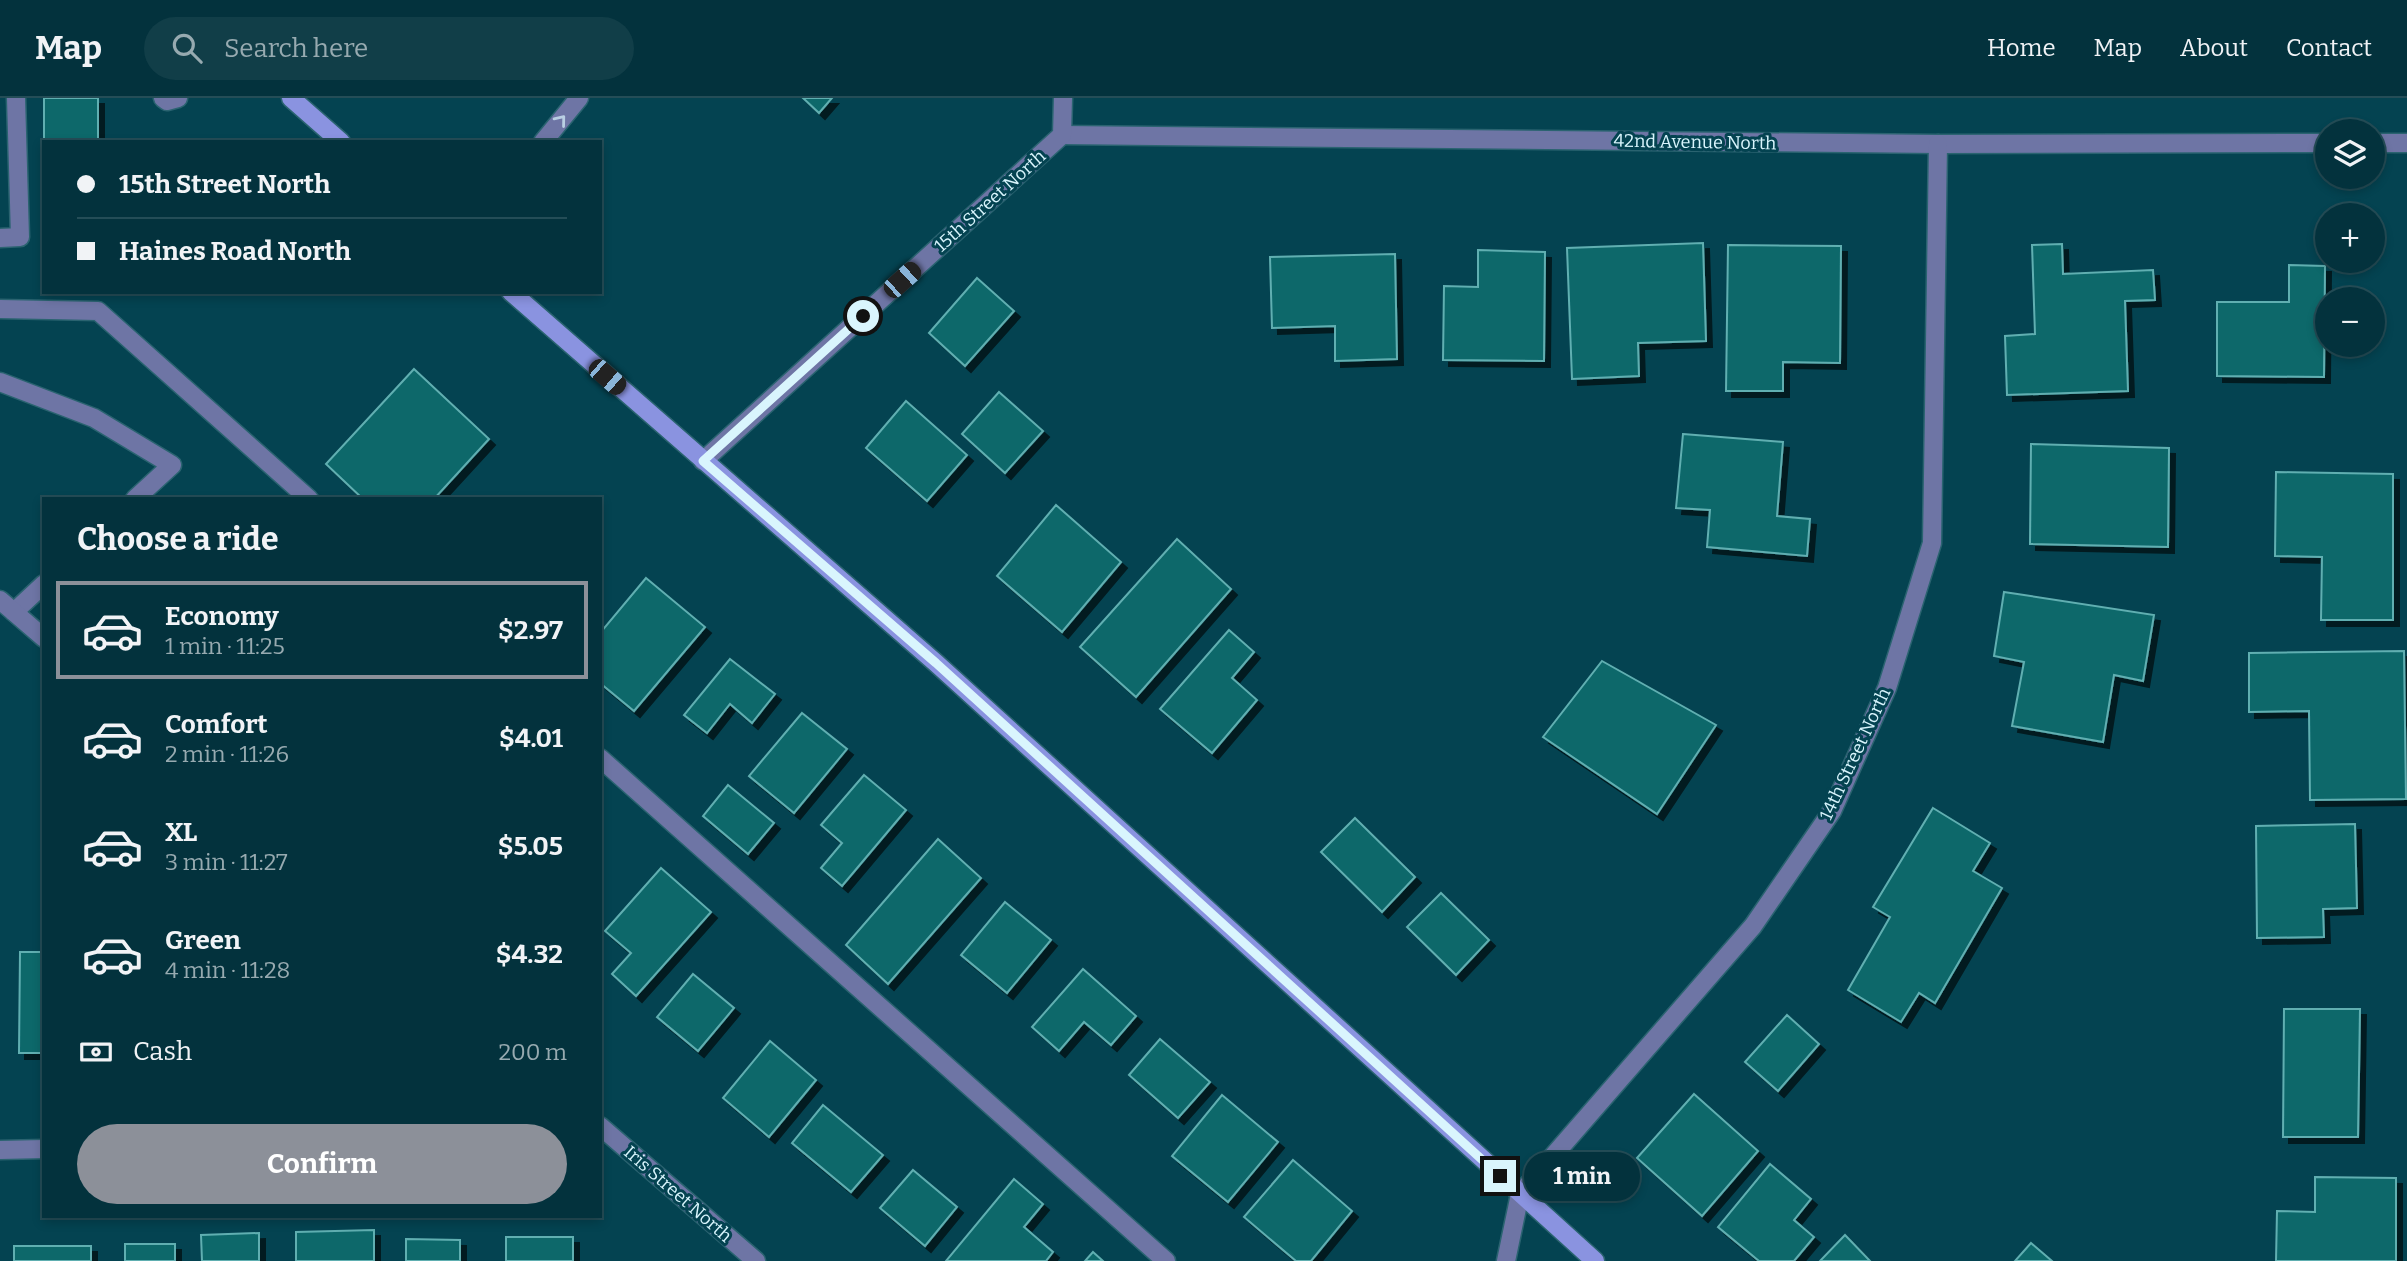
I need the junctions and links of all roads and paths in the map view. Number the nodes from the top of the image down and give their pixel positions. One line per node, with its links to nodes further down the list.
1 (16, 98): 14 (street)
2 (163, 98): 3 (street)
3 (178, 98)
4 (291, 98): 8 (street)
5 (579, 98): 9 (street, one-way to 5)
6 (1063, 98): 7 (street)
7 (1062, 135): 13 (street, 42nd Avenue North); 18 (street, 15th Street North)
8 (339, 140)
9 (545, 140)
10 (2315, 143): 13 (street, 42nd Avenue North)
11 (2385, 143): 12 (street)
12 (2407, 143)
13 (1938, 145): 30 (street, 14th Street North)
14 (0, 237)
15 (513, 294): 18 (street)
16 (0, 309): 20 (street)
17 (0, 382): 19 (street)
18 (703, 461): 30 (street)
19 (137, 497)
20 (307, 497)
21 (42, 585): 22 (street)
22 (7, 606): 23 (street)
23 (42, 636)
24 (602, 760): 32 (street)
25 (602, 1128): 27 (street, Iris Street North)
26 (602, 1143): 27 (street)
27 (619, 1143): 31 (street, Iris Street North)
28 (42, 1149): 29 (street)
29 (0, 1150)
30 (1520, 1194): 33 (street, 14th Street North); 34 (street)
31 (755, 1261)
32 (1166, 1261)
33 (1506, 1261)
34 (1595, 1261)

